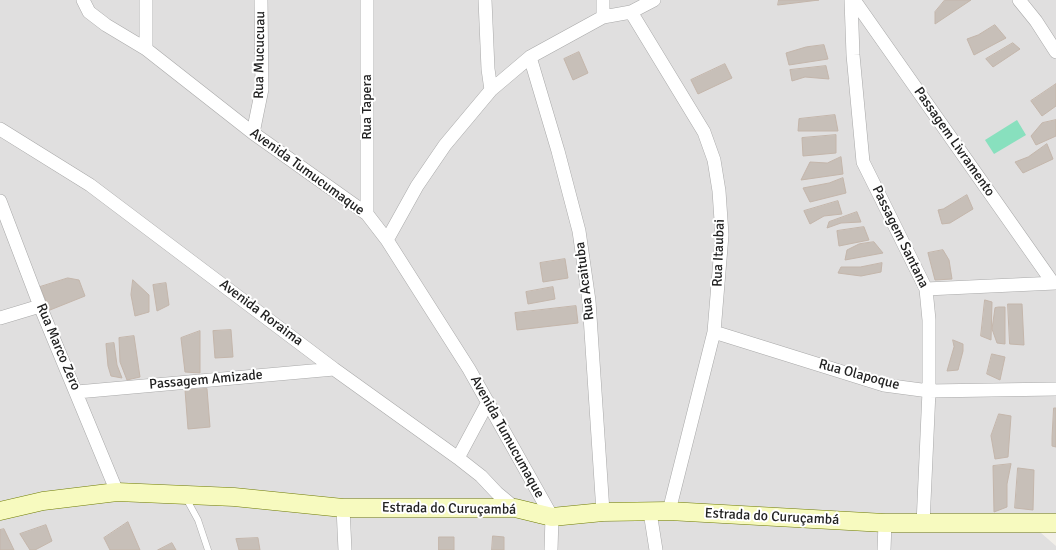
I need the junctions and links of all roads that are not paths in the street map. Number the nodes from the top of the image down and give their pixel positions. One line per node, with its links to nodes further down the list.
1 (83, 0): 13 (street, Avenida Tumucumaque)
2 (146, 0): 13 (street)
3 (261, 0): 18 (street, Rua Mucucuau)
4 (367, 0): 20 (street, Rua Tapera)
5 (486, 0): 16 (street)
6 (604, 0): 12 (street)
7 (654, 0): 11 (street)
8 (851, 0): 23 (street, Passagem Santana)
9 (854, 0): 22 (street, Passagem Livramento)
10 (1020, 0): 14 (street)
11 (631, 12): 12 (street); 26 (street, Rua Itaubai)
12 (603, 17): 15 (street)
13 (146, 49): 18 (street, Avenida Tumucumaque)
14 (1056, 52)
15 (530, 56): 16 (street); 39 (street, Rua Acaituba)
16 (491, 90): 21 (street)
17 (0, 129): 27 (street, Avenida Roraima)
18 (253, 133): 20 (street, Avenida Tumucumaque)
19 (0, 201): 24 (street, Rua Marco Zero)
20 (366, 214): 21 (street, Avenida Tumucumaque)
21 (387, 240): 31 (street, Avenida Tumucumaque)
22 (1054, 283): 23 (street)
23 (926, 289): 29 (street, Passagem Santana)
24 (40, 306): 25 (street); 30 (street, Rua Marco Zero)
25 (0, 318)
26 (714, 332): 29 (street, Rua Olapoque); 38 (street, Rua Itaubai)
27 (334, 368): 30 (street, Passagem Amizade); 32 (street, Avenida Roraima)
28 (1056, 389): 29 (street, Rua Olapoque)
29 (928, 391): 44 (street, Passagem Santana)
30 (77, 392): 33 (street, Rua Marco Zero)
31 (488, 402): 32 (street); 41 (street, Avenida Tumucumaque)
32 (458, 458): 36 (street, Avenida Roraima)
33 (117, 492): 34 (street, Estrada do Curuçambá); 37 (street, Estrada do Curuçambá)
34 (186, 496): 35 (street, Estrada do Curuçambá); 45 (lane)
35 (343, 508): 36 (street, Estrada do Curuçambá); 46 (street)
36 (515, 508): 41 (street, Estrada do Curuçambá)
37 (0, 511)
38 (669, 511): 40 (street, Estrada do Curuçambá); 42 (street, Estrada do Curuçambá)
39 (603, 512): 40 (street, Estrada do Curuçambá); 41 (street, Estrada do Curuçambá)
40 (650, 512): 48 (street)
41 (552, 517): 47 (street)
42 (885, 523): 44 (street, Estrada do Curuçambá); 49 (street)
43 (1056, 523): 44 (street, Estrada do Curuçambá)
44 (923, 524)
45 (208, 550)
46 (345, 550)
47 (551, 550)
48 (656, 550)
49 (884, 550)

